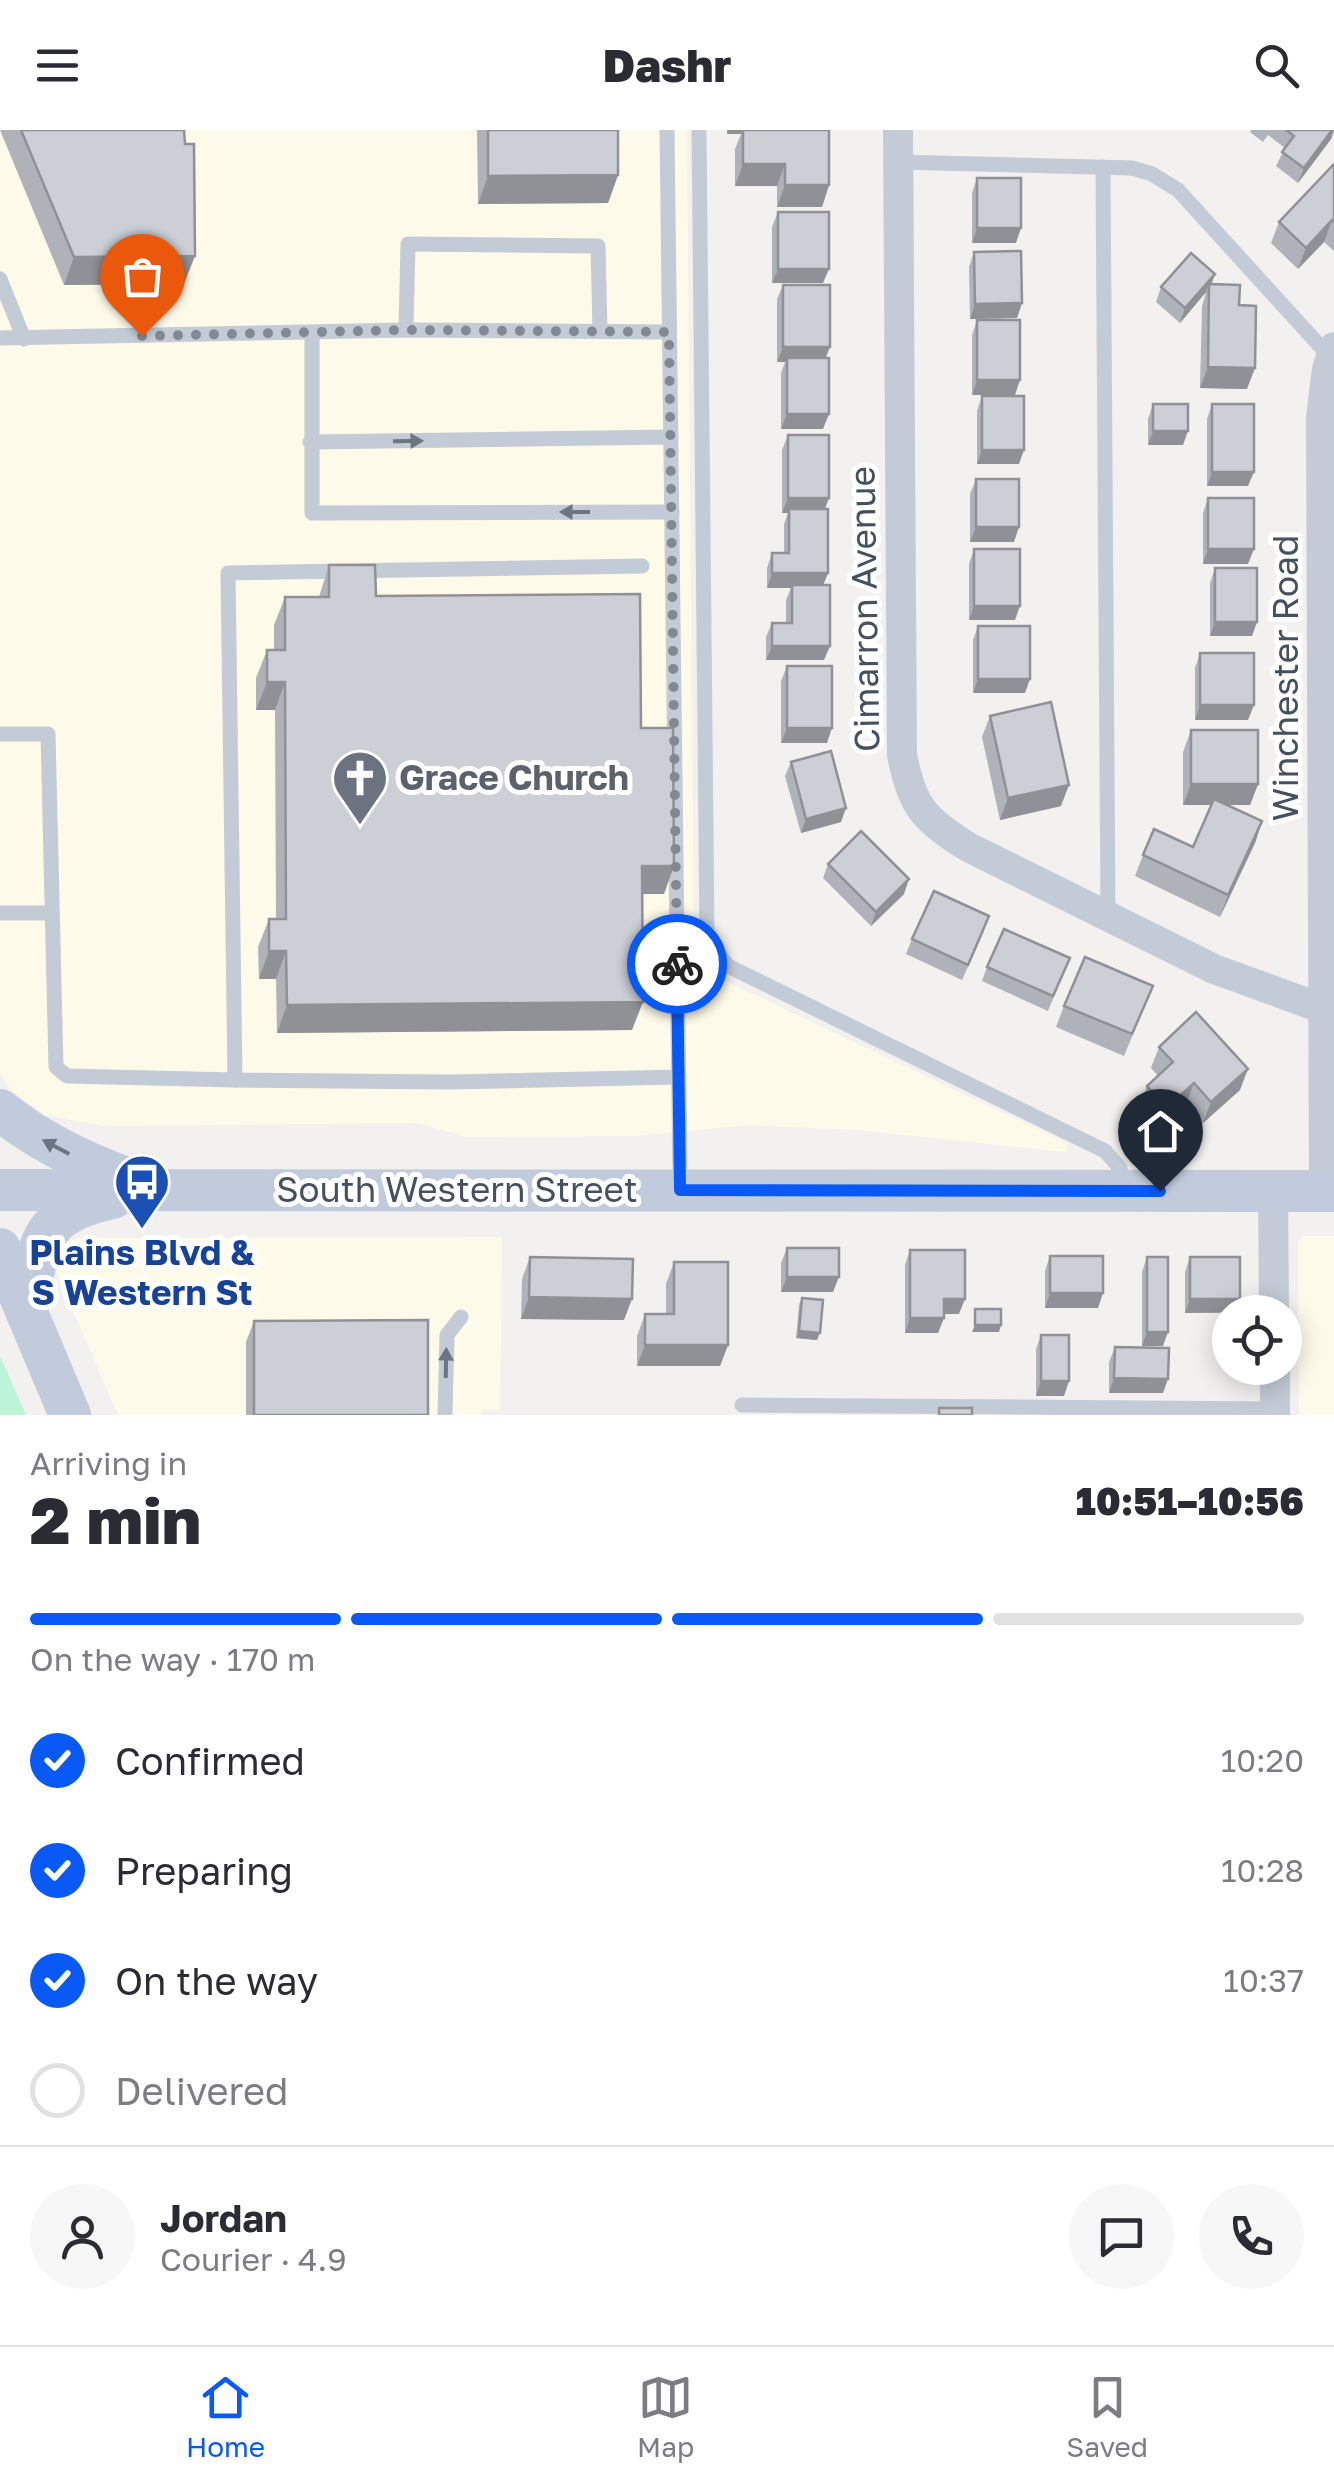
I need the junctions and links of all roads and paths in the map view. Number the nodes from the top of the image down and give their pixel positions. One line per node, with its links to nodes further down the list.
1 (666, 130): 9 (lane)
2 (699, 130): 31 (lane)
3 (898, 130): 4 (street, Cimarron Avenue)
4 (898, 162): 5 (lane); 22 (street, Cimarron Avenue)
5 (1103, 167): 13 (lane); 22 (lane)
6 (0, 279): 12 (lane)
7 (406, 330): 8 (lane); 8 (lane); 10 (lane)
8 (600, 330): 9 (lane)
9 (669, 332): 14 (lane)
10 (312, 333): 12 (lane); 15 (lane)
11 (0, 338): 12 (lane)
12 (24, 339)
13 (1333, 356): 18 (street, Winchester Road)
14 (671, 437): 15 (lane, one-way to 14); 16 (lane)
15 (310, 442): 16 (lane, one-way to 15)
16 (672, 512): 25 (lane)
17 (642, 566): 26 (lane)
18 (1329, 678): 23 (street, Winchester Road)
19 (0, 734): 21 (lane)
20 (0, 912): 21 (lane)
21 (52, 913): 26 (lane)
22 (1108, 916): 24 (street, Cimarron Avenue)
23 (1329, 971): 24 (street, Winchester Road)
24 (1324, 1009): 33 (street, Winchester Road)
25 (678, 1077): 26 (lane); 30 (lane)
26 (234, 1080)
27 (0, 1110): 28 (main road, one-way to 27)
28 (154, 1189): 29 (main road, South Western Street); 30 (main road, South Western Street); 36 (main road)
29 (0, 1190)
30 (680, 1190): 31 (main road, South Western Street)
31 (1122, 1190): 32 (main road, South Western Street)
32 (1273, 1191): 33 (main road, South Western Street); 35 (street)
33 (1329, 1191)
34 (0, 1249): 36 (main road)
35 (1274, 1295)
36 (26, 1311): 41 (main road)
37 (461, 1317): 42 (lane, one-way to 37)
38 (1275, 1385): 40 (street)
39 (742, 1406): 40 (lane)
40 (1275, 1412)
41 (70, 1415)
42 (445, 1415)

